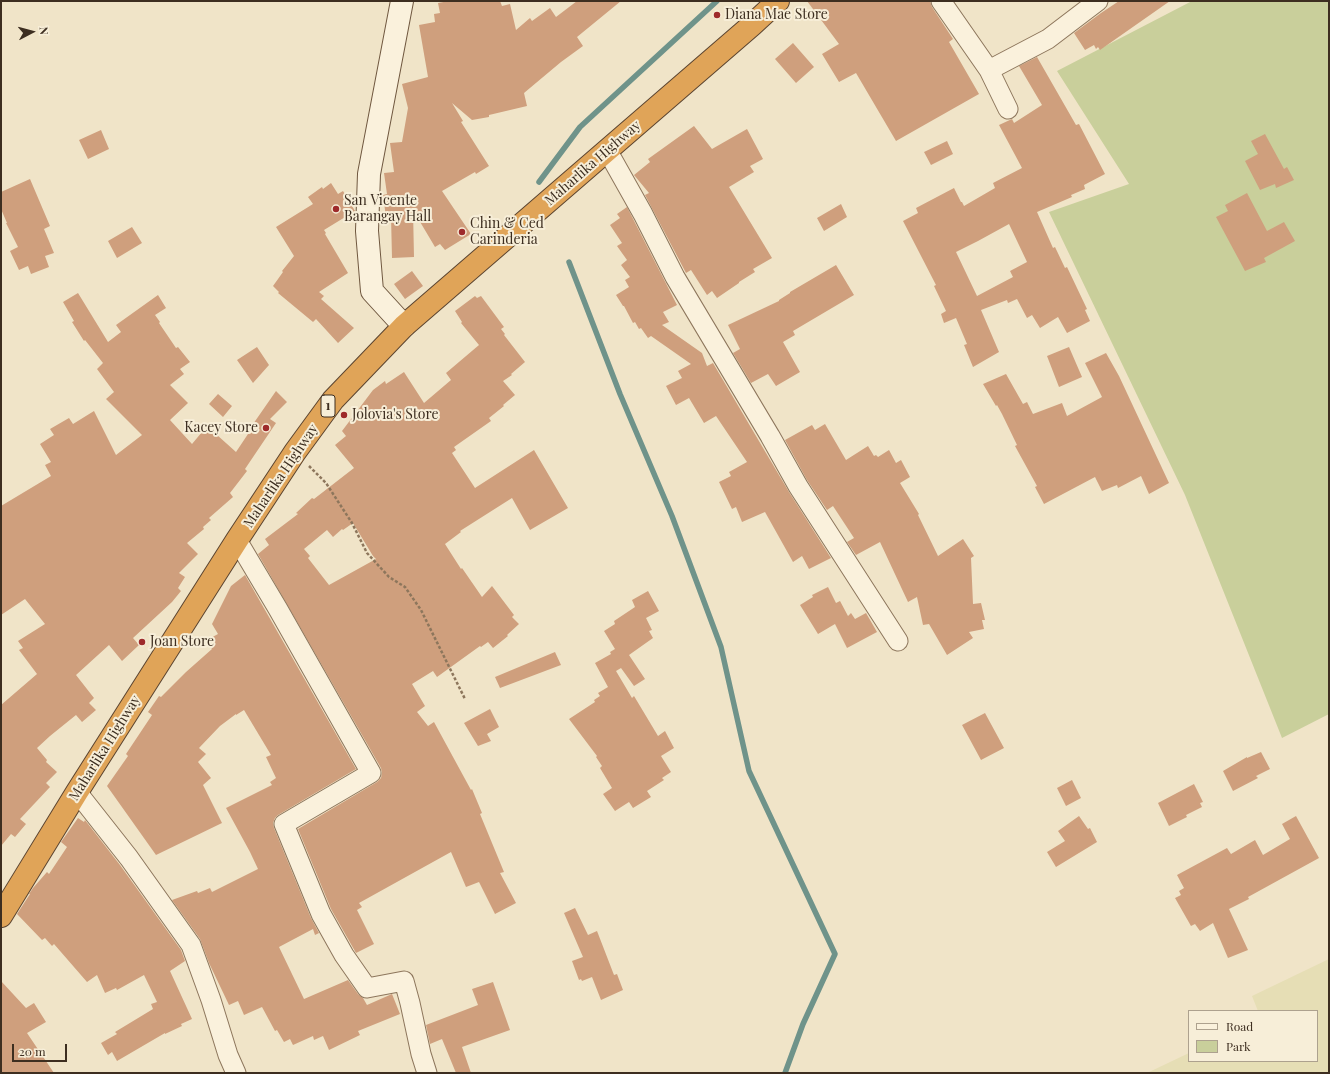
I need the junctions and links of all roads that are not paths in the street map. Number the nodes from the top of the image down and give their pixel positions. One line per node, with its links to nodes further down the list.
1 (402, 1): 8 (street)
2 (778, 1): 7 (highway, Maharlika Highway / 1)
3 (941, 1): 5 (street)
4 (1098, 1): 5 (street)
5 (989, 70): 6 (street)
6 (1008, 109)
7 (607, 150): 8 (highway, Maharlika Highway / 1); 10 (street)
8 (404, 326): 9 (highway, Maharlika Highway / 1)
9 (237, 540): 11 (highway, Maharlika Highway / 1); 14 (street)
10 (898, 641)
11 (77, 792): 12 (highway, Maharlika Highway / 1); 13 (street)
12 (1, 916)
13 (236, 1073)
14 (427, 1073)

